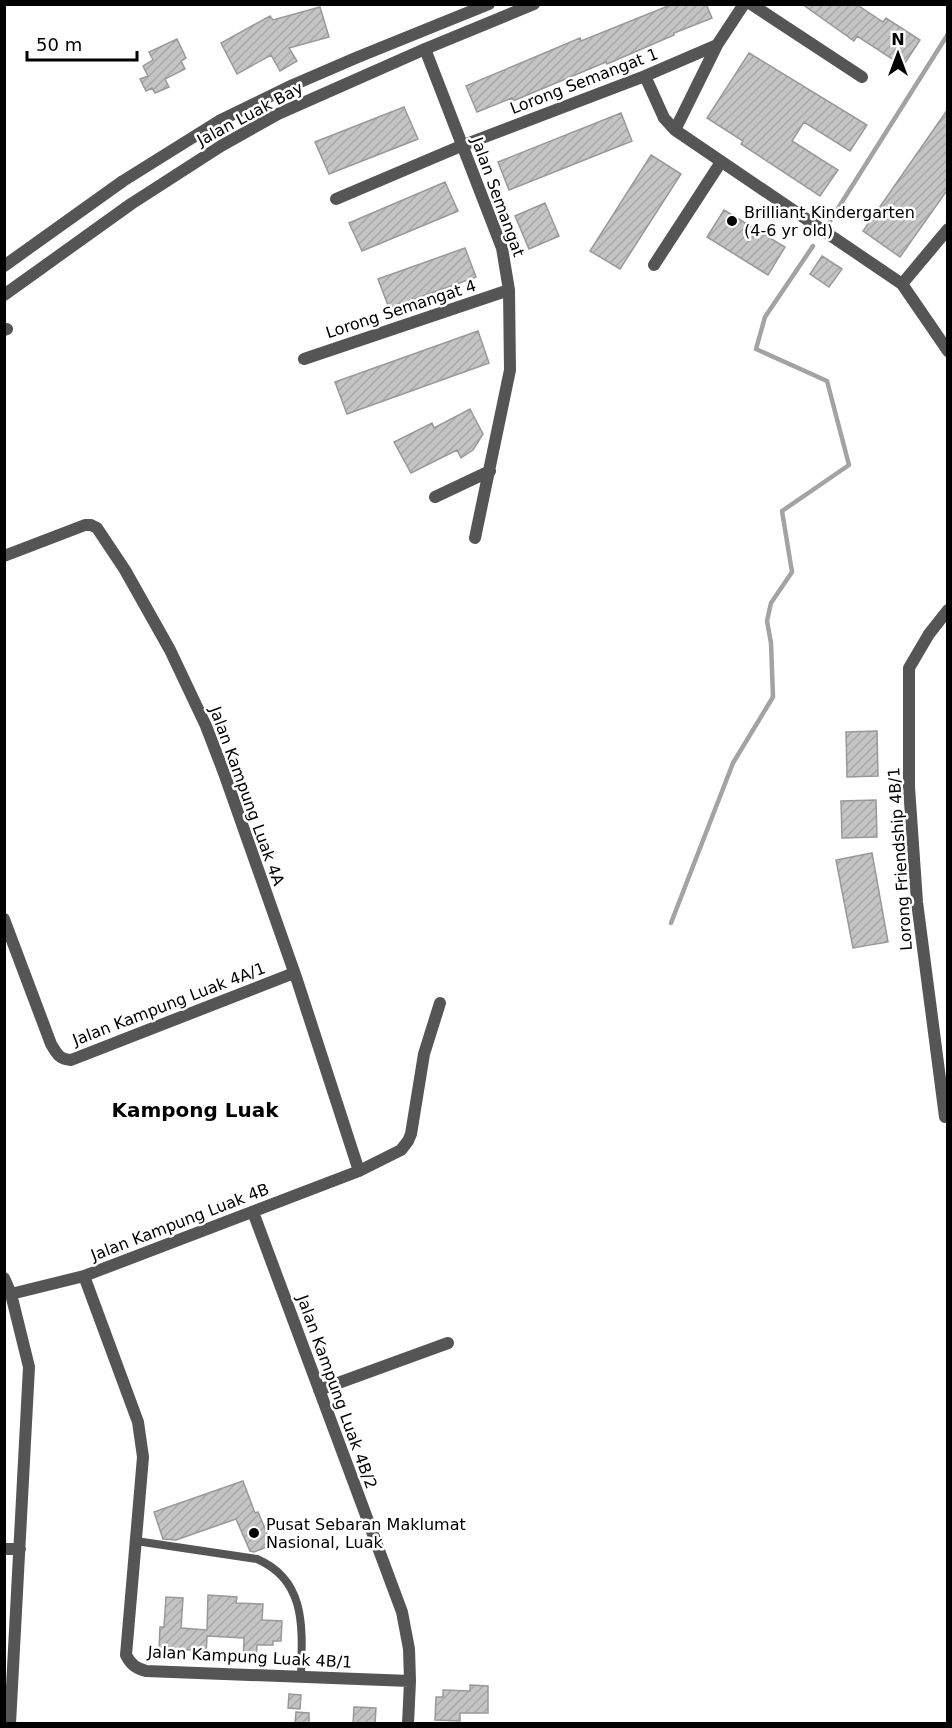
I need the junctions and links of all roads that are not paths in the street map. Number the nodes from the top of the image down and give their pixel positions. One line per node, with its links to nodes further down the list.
1 (489, 4): 15 (street, Jalan Luak Bay)
2 (534, 4): 6 (street, Jalan Luak Bay)
3 (744, 4): 5 (street)
4 (751, 4): 8 (street)
5 (717, 45): 7 (street, Lorong Semangat 1); 9 (street)
6 (425, 49): 10 (street, Jalan Semangat); 18 (street, Jalan Luak Bay)
7 (645, 76): 9 (street); 10 (street, Lorong Semangat 1)
8 (862, 77)
9 (675, 130): 11 (street)
10 (461, 146): 12 (street, Lorong Semangat 1); 17 (street, Jalan Semangat)
11 (722, 162): 14 (street); 16 (street)
12 (336, 199)
13 (948, 230): 16 (street)
14 (654, 265)
15 (4, 266)
16 (902, 284): 19 (street)
17 (509, 290): 20 (street, Lorong Semangat 4); 21 (street, Jalan Semangat)
18 (4, 295)
19 (948, 351)
20 (304, 359)
21 (490, 471): 22 (street); 23 (street, Jalan Semangat)
22 (435, 497)
23 (475, 538)
24 (4, 556): 27 (street, Jalan Kampung Luak 4A)
25 (948, 610): 30 (street, Lorong Friendship 4B/1)
26 (4, 919): 27 (street, Jalan Kampung Luak 4A/1)
27 (296, 976): 32 (street, Jalan Kampung Luak 4A)
28 (440, 1003): 32 (street, Jalan Kampung Luak 4B)
29 (948, 1020): 30 (street)
30 (933, 1022): 31 (street, Lorong Friendship 4B/1)
31 (945, 1117)
32 (359, 1171): 33 (street, Jalan Kampung Luak 4B)
33 (253, 1212): 34 (street, Jalan Kampung Luak 4B); 38 (street, Jalan Kampung Luak 4B/2)
34 (84, 1276): 36 (street, Jalan Kampung Luak 4B); 39 (street, Jalan Kampung Luak 4B/1)
35 (4, 1278): 36 (street)
36 (11, 1294): 41 (street)
37 (448, 1343): 38 (street)
38 (319, 1390): 43 (street, Jalan Kampung Luak 4B/2)
39 (136, 1541): 42 (lane); 42 (street, Jalan Kampung Luak 4B/1)
40 (4, 1549): 41 (street)
41 (20, 1549): 44 (street)
42 (301, 1677): 43 (street, Jalan Kampung Luak 4B/1)
43 (410, 1681): 45 (street, Jalan Kampung Luak 4B/2)
44 (10, 1724)
45 (408, 1724)

